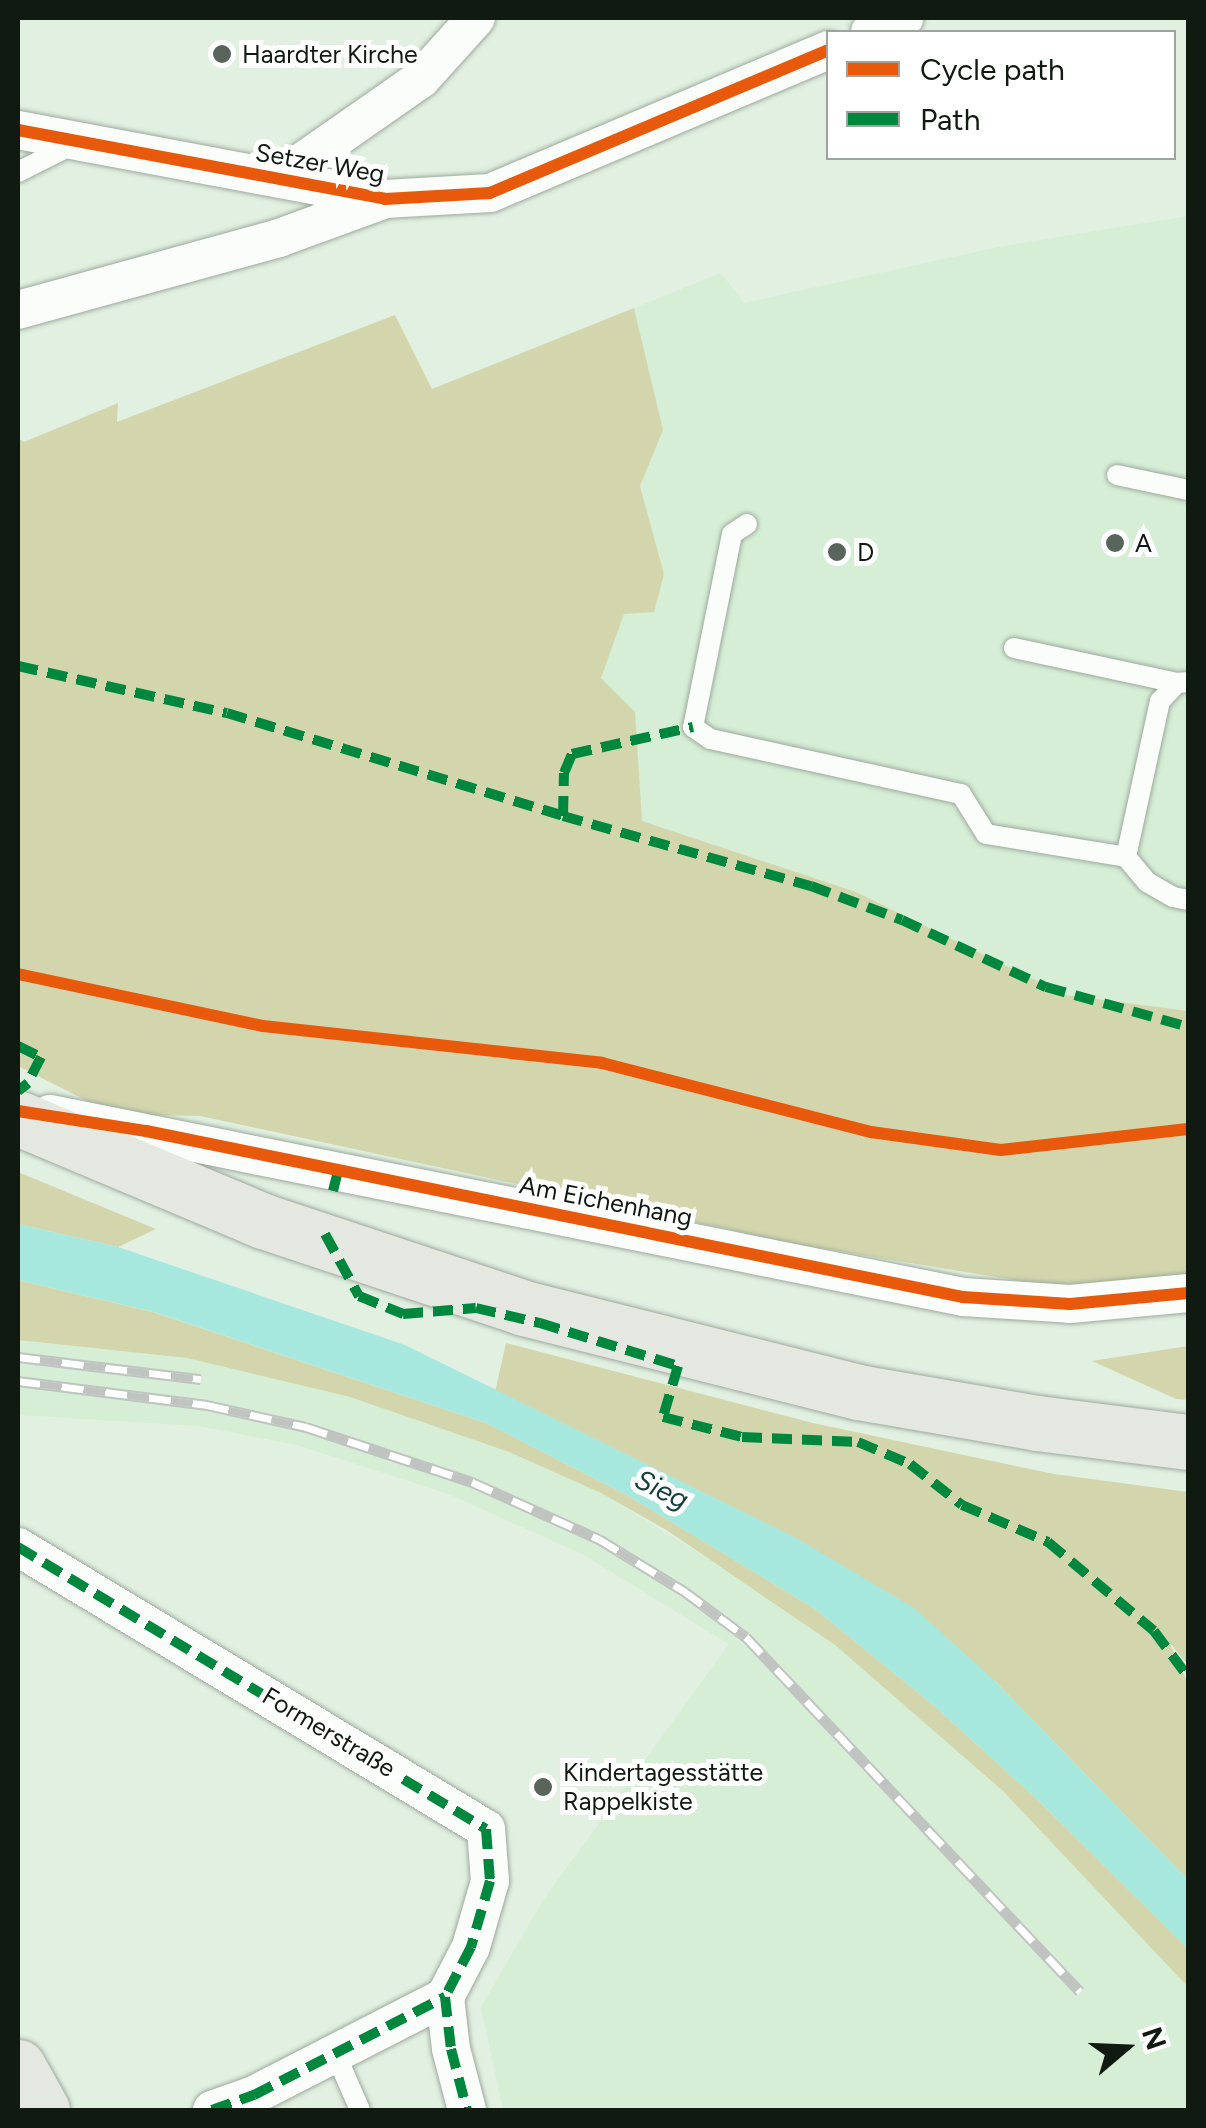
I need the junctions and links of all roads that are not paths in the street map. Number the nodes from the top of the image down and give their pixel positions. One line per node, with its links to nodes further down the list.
1 (476, 18): 8 (street)
2 (904, 18): 3 (street)
3 (875, 30)
4 (826, 51): 9 (street, Setzer Weg)
5 (18, 130): 6 (street, Setzer Weg)
6 (76, 142): 7 (lane); 8 (street, Setzer Weg)
7 (18, 172)
8 (278, 178): 9 (street, Setzer Weg)
9 (386, 199): 10 (street, Setzer Weg)
10 (18, 310)
11 (1116, 474): 12 (lane)
12 (1188, 490)
13 (747, 524): 16 (lane)
14 (1014, 648): 15 (lane)
15 (1183, 682): 16 (lane)
16 (1126, 857): 17 (lane)
17 (1188, 900)
18 (18, 1115): 19 (street, Am Eichenhang); 20 (main road)
19 (1188, 1293)
20 (1188, 1442)
21 (18, 1547): 22 (street, Formerstraße)
22 (446, 1997): 23 (street); 26 (street)
23 (336, 2056): 24 (street); 25 (lane)
24 (212, 2110)
25 (360, 2110)
26 (466, 2110)

